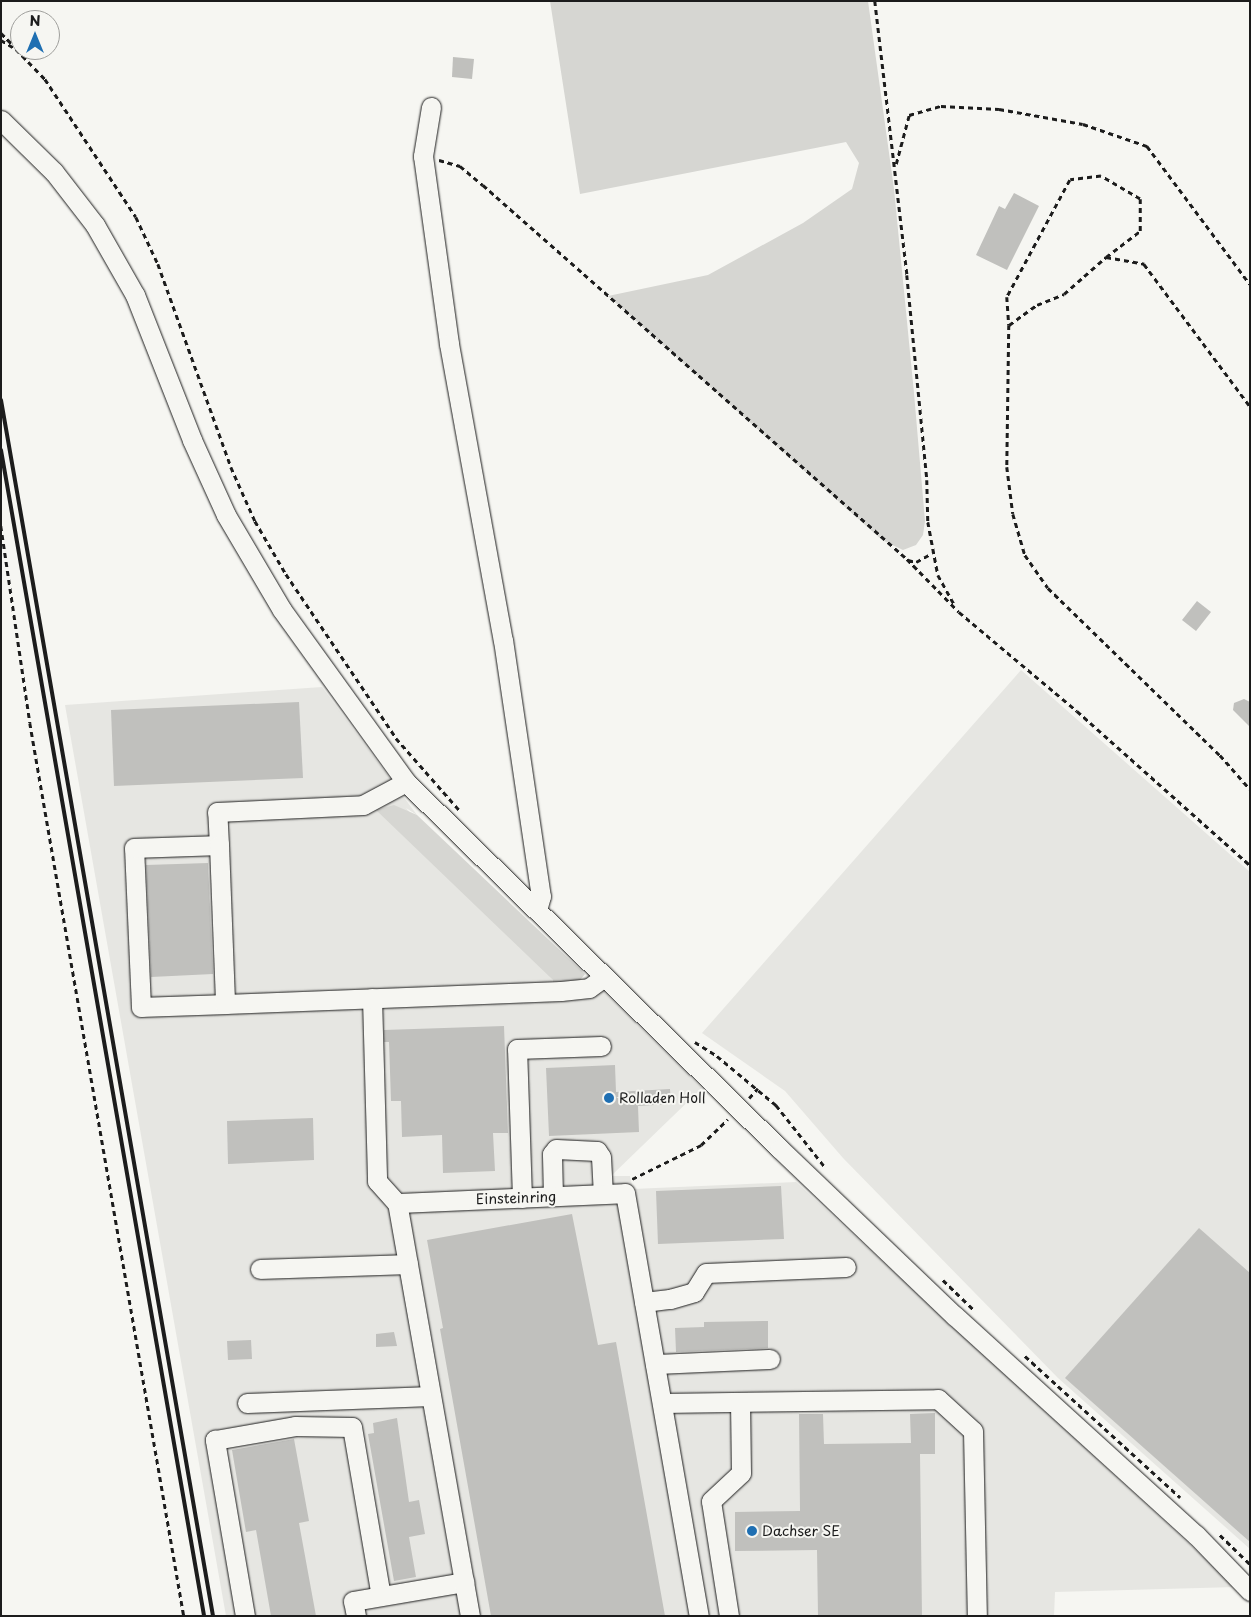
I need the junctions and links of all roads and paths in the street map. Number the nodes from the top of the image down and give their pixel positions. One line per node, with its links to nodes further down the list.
1 (875, 1): 8 (path)
2 (1, 33): 3 (path)
3 (10, 43)
4 (26, 60): 19 (path)
5 (431, 107): 7 (street)
6 (1, 120): 17 (street)
7 (423, 156): 15 (path); 22 (street)
8 (896, 166): 10 (path); 14 (path)
9 (1106, 257): 11 (path); 11 (path); 12 (path)
10 (1250, 284)
11 (1010, 325): 18 (path)
12 (1250, 406)
13 (1, 526): 56 (path)
14 (932, 552): 15 (path); 16 (path)
15 (906, 559): 16 (path)
16 (959, 612): 21 (path)
17 (406, 782): 20 (street); 22 (street)
18 (1250, 789)
19 (468, 819)
20 (219, 845): 25 (street); 25 (street)
21 (1250, 865)
22 (537, 910): 23 (street)
23 (603, 978): 24 (street); 54 (street)
24 (372, 998): 25 (street); 36 (street)
25 (225, 1004)
26 (688, 1038): 28 (path)
27 (601, 1046): 35 (street)
28 (758, 1088): 29 (path); 31 (path)
29 (745, 1102)
30 (729, 1118): 32 (path)
31 (828, 1171)
32 (625, 1193): 33 (street, Einsteinring); 41 (street)
33 (603, 1194): 34 (street, Einsteinring); 34 (street)
34 (553, 1196): 35 (street, Einsteinring)
35 (522, 1198): 36 (street, Einsteinring)
36 (397, 1203): 37 (street)
37 (408, 1264): 39 (street); 46 (street)
38 (846, 1267): 41 (street)
39 (260, 1269)
40 (939, 1277): 42 (path)
41 (644, 1302): 45 (street)
42 (974, 1310)
43 (1023, 1354): 50 (path)
44 (770, 1359): 45 (street)
45 (655, 1364): 49 (street)
46 (431, 1396): 48 (street); 53 (street)
47 (740, 1402): 49 (street); 61 (street); 62 (street)
48 (248, 1403)
49 (662, 1403): 60 (street)
50 (1184, 1500)
51 (1220, 1534): 52 (path)
52 (1250, 1564)
53 (464, 1582): 55 (street); 59 (street)
54 (1250, 1591)
55 (381, 1596): 57 (street); 58 (street)
56 (184, 1616)
57 (245, 1616)
58 (356, 1616)
59 (470, 1616)
60 (699, 1616)
61 (729, 1616)
62 (977, 1616)

